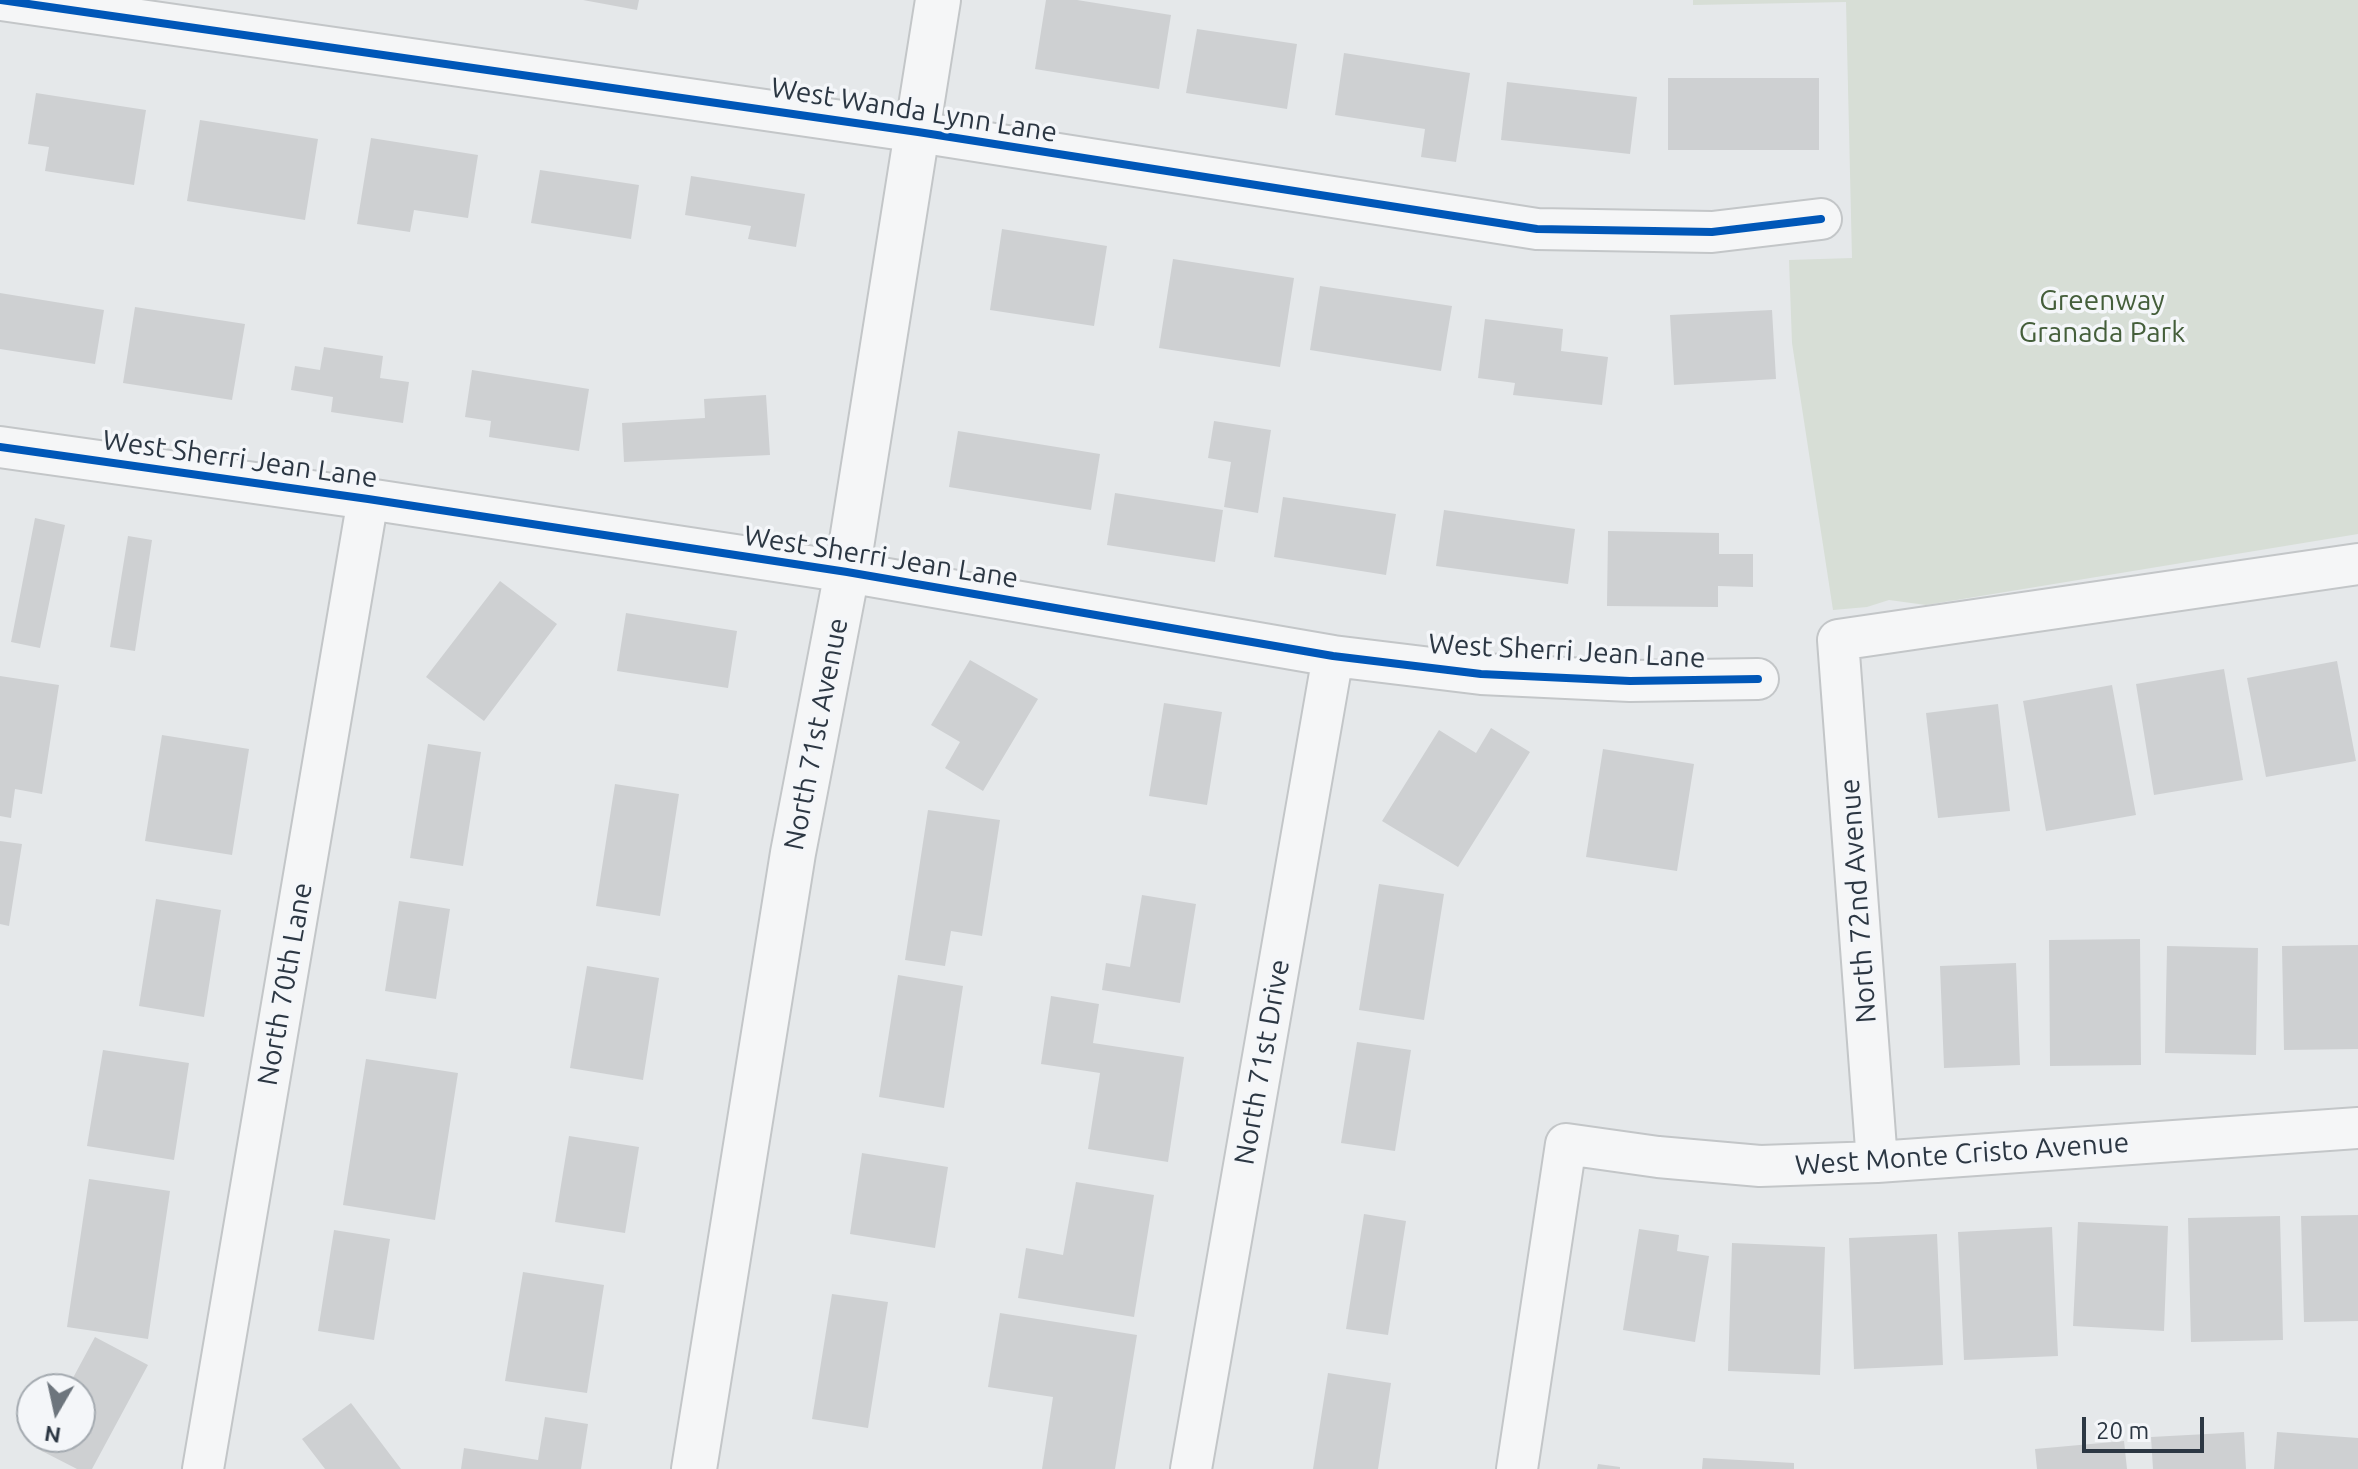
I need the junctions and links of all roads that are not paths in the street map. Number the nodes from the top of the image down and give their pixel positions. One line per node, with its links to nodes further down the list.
1 (1, 0): 3 (street, West Wanda Lynn Lane)
2 (938, 0): 3 (street, North 71st Avenue)
3 (918, 132): 4 (street, West Wanda Lynn Lane); 8 (street, North 71st Avenue)
4 (1821, 219)
5 (0, 447): 6 (street, West Sherri Jean Lane)
6 (368, 499): 8 (street, West Sherri Jean Lane); 13 (street, North 70th Lane)
7 (2358, 564): 12 (street, North 72nd Avenue)
8 (847, 572): 9 (street, West Sherri Jean Lane); 14 (street, North 71st Avenue)
9 (1333, 656): 10 (street, West Sherri Jean Lane); 15 (street, North 71st Drive)
10 (1758, 679)
11 (2358, 1128): 12 (street, West Monte Cristo Avenue)
12 (1877, 1162): 16 (street, West Monte Cristo Avenue)
13 (203, 1469)
14 (694, 1469)
15 (1191, 1469)
16 (1517, 1469)

